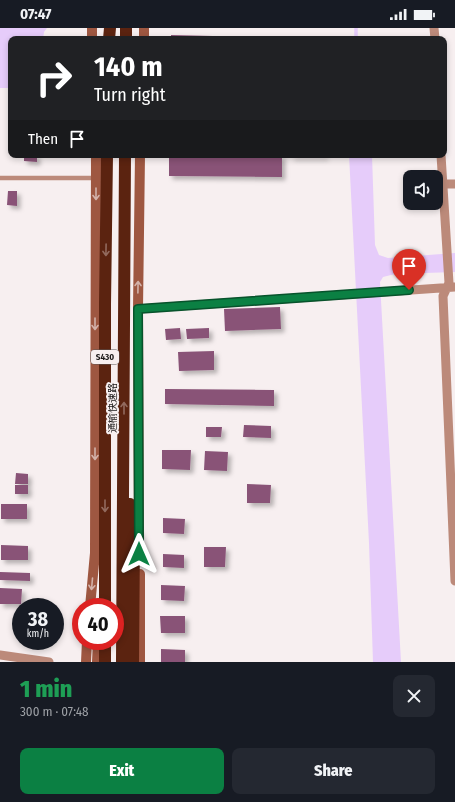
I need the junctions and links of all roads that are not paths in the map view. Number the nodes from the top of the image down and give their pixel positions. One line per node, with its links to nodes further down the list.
1 (96, 158): 8 (street)
2 (107, 158): 15 (highway, 通榆快速路 / S430, one-way to 15)
3 (125, 158): 14 (highway, 通榆快速路 / S430, one-way to 3)
4 (140, 158): 13 (street, one-way to 4)
5 (441, 158): 6 (street)
6 (442, 170)
7 (0, 178): 8 (lane)
8 (96, 178): 17 (street, one-way to 17)
9 (443, 184): 10 (street)
10 (455, 184)
11 (443, 199): 12 (street)
12 (451, 288): 13 (street); 16 (street)
13 (138, 309): 30 (street)
14 (124, 461): 28 (highway, 通榆快速路 / S430); 29 (highway)
15 (105, 559): 18 (street); 19 (highway, 通榆快速路 / S430)
16 (455, 581)
17 (91, 598)
18 (102, 598)
19 (105, 598)
20 (87, 650): 25 (street)
21 (98, 650): 26 (street)
22 (105, 650): 27 (highway)
23 (0, 655): 24 (street)
24 (49, 662)
25 (86, 662)
26 (97, 662)
27 (105, 662)
28 (122, 662)
29 (133, 662)
30 (140, 662)

